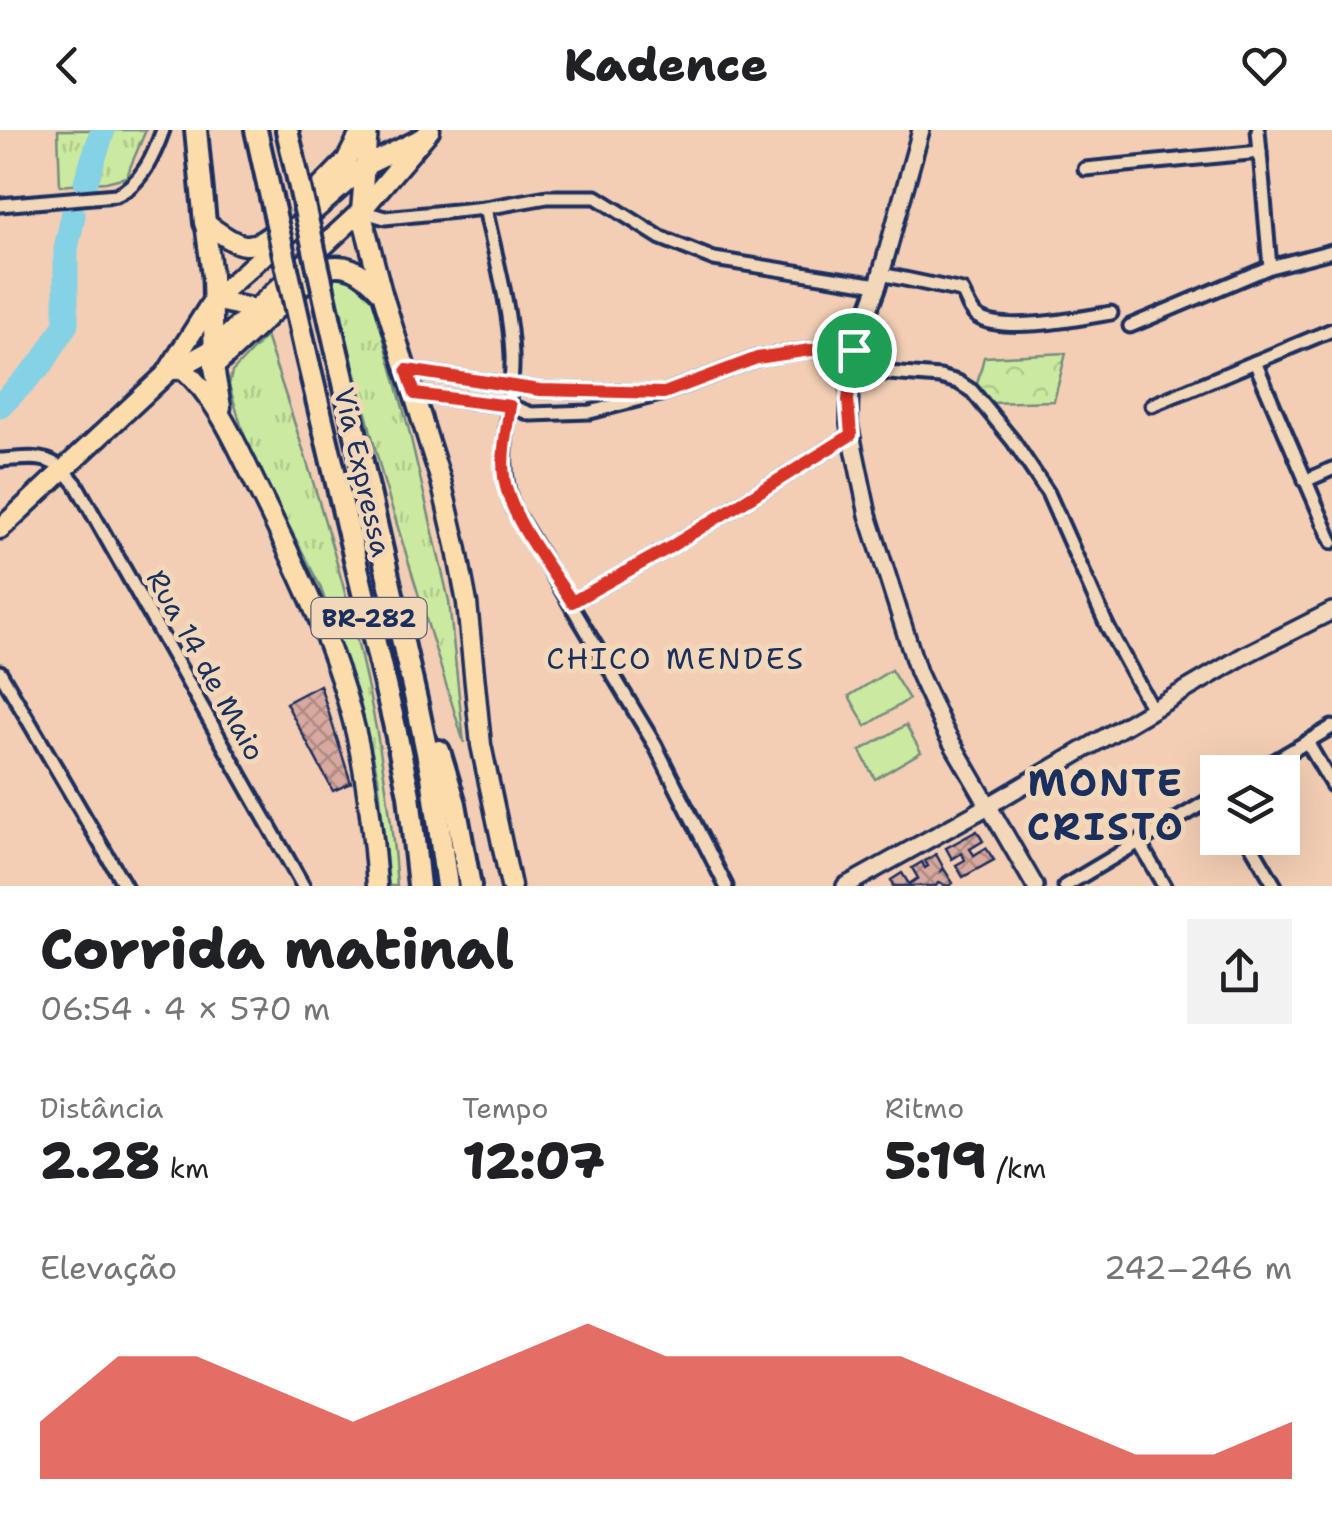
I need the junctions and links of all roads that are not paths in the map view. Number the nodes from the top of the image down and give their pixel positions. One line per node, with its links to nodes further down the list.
1 (163, 130): 14 (street)
2 (196, 130): 17 (highway)
3 (256, 130): 62 (highway, Via Expressa / BR-282, bridge)
4 (287, 130): 49 (highway, Via Expressa / BR-282, bridge)
5 (368, 130): 10 (main road); 11 (main road); 17 (main road)
6 (921, 130): 20 (main road)
7 (1258, 130): 9 (street)
8 (425, 135): 10 (main road); 16 (main road)
9 (1260, 152): 12 (street); 19 (street)
10 (387, 156): 11 (main road)
11 (365, 166): 13 (main road); 16 (main road)
12 (1085, 169)
13 (332, 194): 16 (main road); 22 (main road)
14 (0, 205)
15 (485, 208): 16 (street); 20 (street); 33 (street)
16 (361, 211): 21 (main road); 23 (main road)
17 (205, 224): 22 (main road)
18 (1332, 251): 19 (street)
19 (1270, 267): 25 (street)
20 (879, 280): 24 (street); 27 (main road)
21 (382, 293): 28 (main road); 30 (main road)
22 (213, 300): 23 (main road); 28 (main road); 32 (main road)
23 (255, 309): 28 (main road)
24 (1111, 313)
25 (1130, 326)
26 (1332, 330): 29 (street)
27 (854, 350): 31 (main road); 34 (street)
28 (213, 358): 32 (main road); 38 (main road)
29 (1255, 362): 36 (street); 43 (street)
30 (407, 370): 33 (street); 35 (main road)
31 (850, 370): 39 (main road); 50 (street)
32 (173, 371): 38 (main road); 41 (main road)
33 (512, 385): 34 (street); 37 (street)
34 (664, 393): 37 (street)
35 (415, 394): 37 (street); 65 (main road)
36 (1152, 405)
37 (510, 406): 46 (street)
38 (227, 426): 61 (main road)
39 (851, 435): 46 (street); 55 (main road)
40 (0, 460): 41 (street)
41 (64, 470): 44 (main road); 60 (street, Rua 14 de Maio)
42 (1332, 470): 43 (street)
43 (1305, 480): 45 (street)
44 (0, 530)
45 (1332, 542)
46 (572, 602): 66 (street)
47 (1332, 611): 50 (main road)
48 (0, 672): 59 (street)
49 (417, 704): 63 (highway, Via Expressa / BR-282); 64 (highway)
50 (1152, 710): 55 (main road)
51 (1332, 727): 52 (street)
52 (1307, 742): 53 (street); 54 (street)
53 (1285, 755)
54 (1332, 785)
55 (988, 806): 67 (main road); 68 (main road)
56 (1200, 806): 57 (street)
57 (1139, 842): 69 (street); 70 (street)
58 (1257, 855): 71 (street)
59 (124, 886)
60 (303, 886)
61 (377, 886)
62 (419, 886)
63 (447, 886)
64 (470, 886)
65 (511, 886)
66 (726, 886)
67 (845, 886)
68 (1034, 886)
69 (1065, 886)
70 (1164, 886)
71 (1275, 886)

